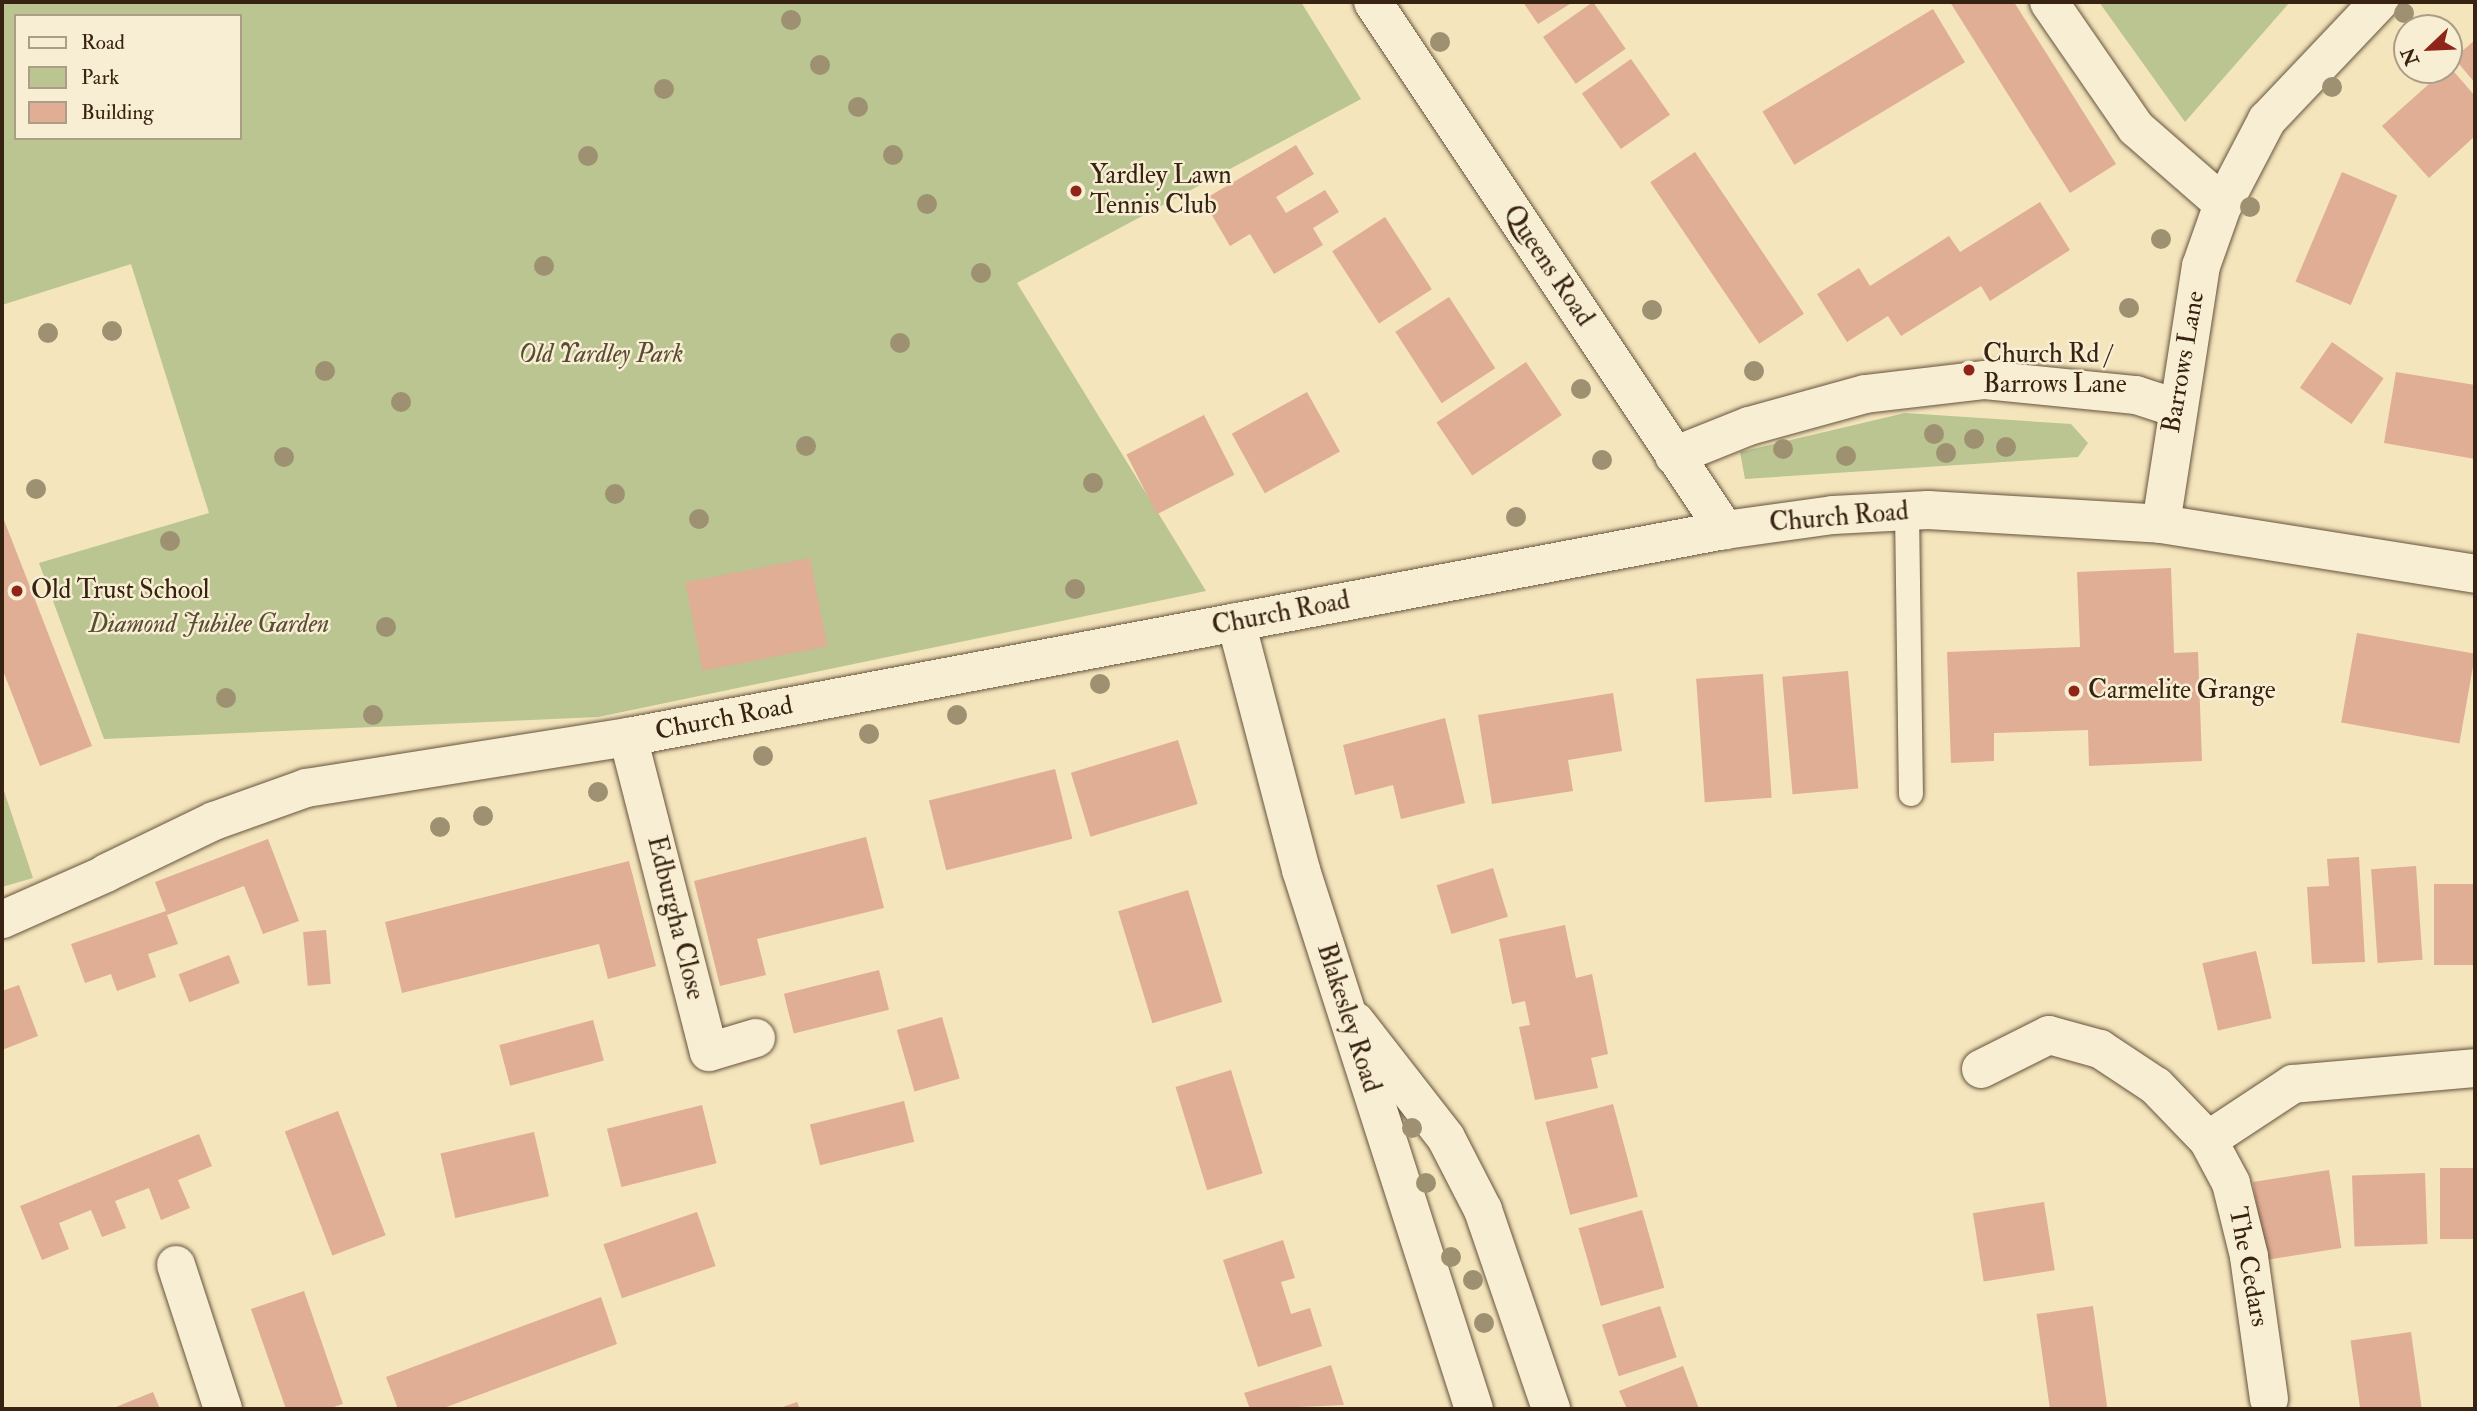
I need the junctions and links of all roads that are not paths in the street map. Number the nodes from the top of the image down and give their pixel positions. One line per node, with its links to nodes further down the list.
1 (1373, 2): 6 (street, Queens Road)
2 (2049, 2): 4 (street)
3 (2379, 2): 4 (street, Barrows Lane)
4 (2223, 204): 5 (street, Barrows Lane)
5 (2174, 407): 6 (street); 8 (street, Barrows Lane)
6 (1674, 456): 9 (street, Queens Road)
7 (1907, 511): 8 (street, Church Road); 9 (street, Church Road); 13 (lane)
8 (2161, 524): 10 (street, Church Road)
9 (1725, 530): 11 (street, Church Road)
10 (2475, 574)
11 (1236, 622): 12 (street, Church Road); 16 (street, Blakesley Road)
12 (628, 737): 14 (street, Church Road); 17 (street, Edburgha Close)
13 (1911, 794)
14 (106, 873): 15 (street)
15 (2, 919)
16 (1344, 1009): 24 (street, Blakesley Road); 25 (street)
17 (756, 1038)
18 (2475, 1068): 20 (street)
19 (1981, 1069): 20 (street, The Cedars)
20 (2208, 1140): 22 (street, The Cedars)
21 (176, 1265): 23 (street)
22 (2269, 1399)
23 (223, 1409)
24 (1474, 1409)
25 (1550, 1409)

